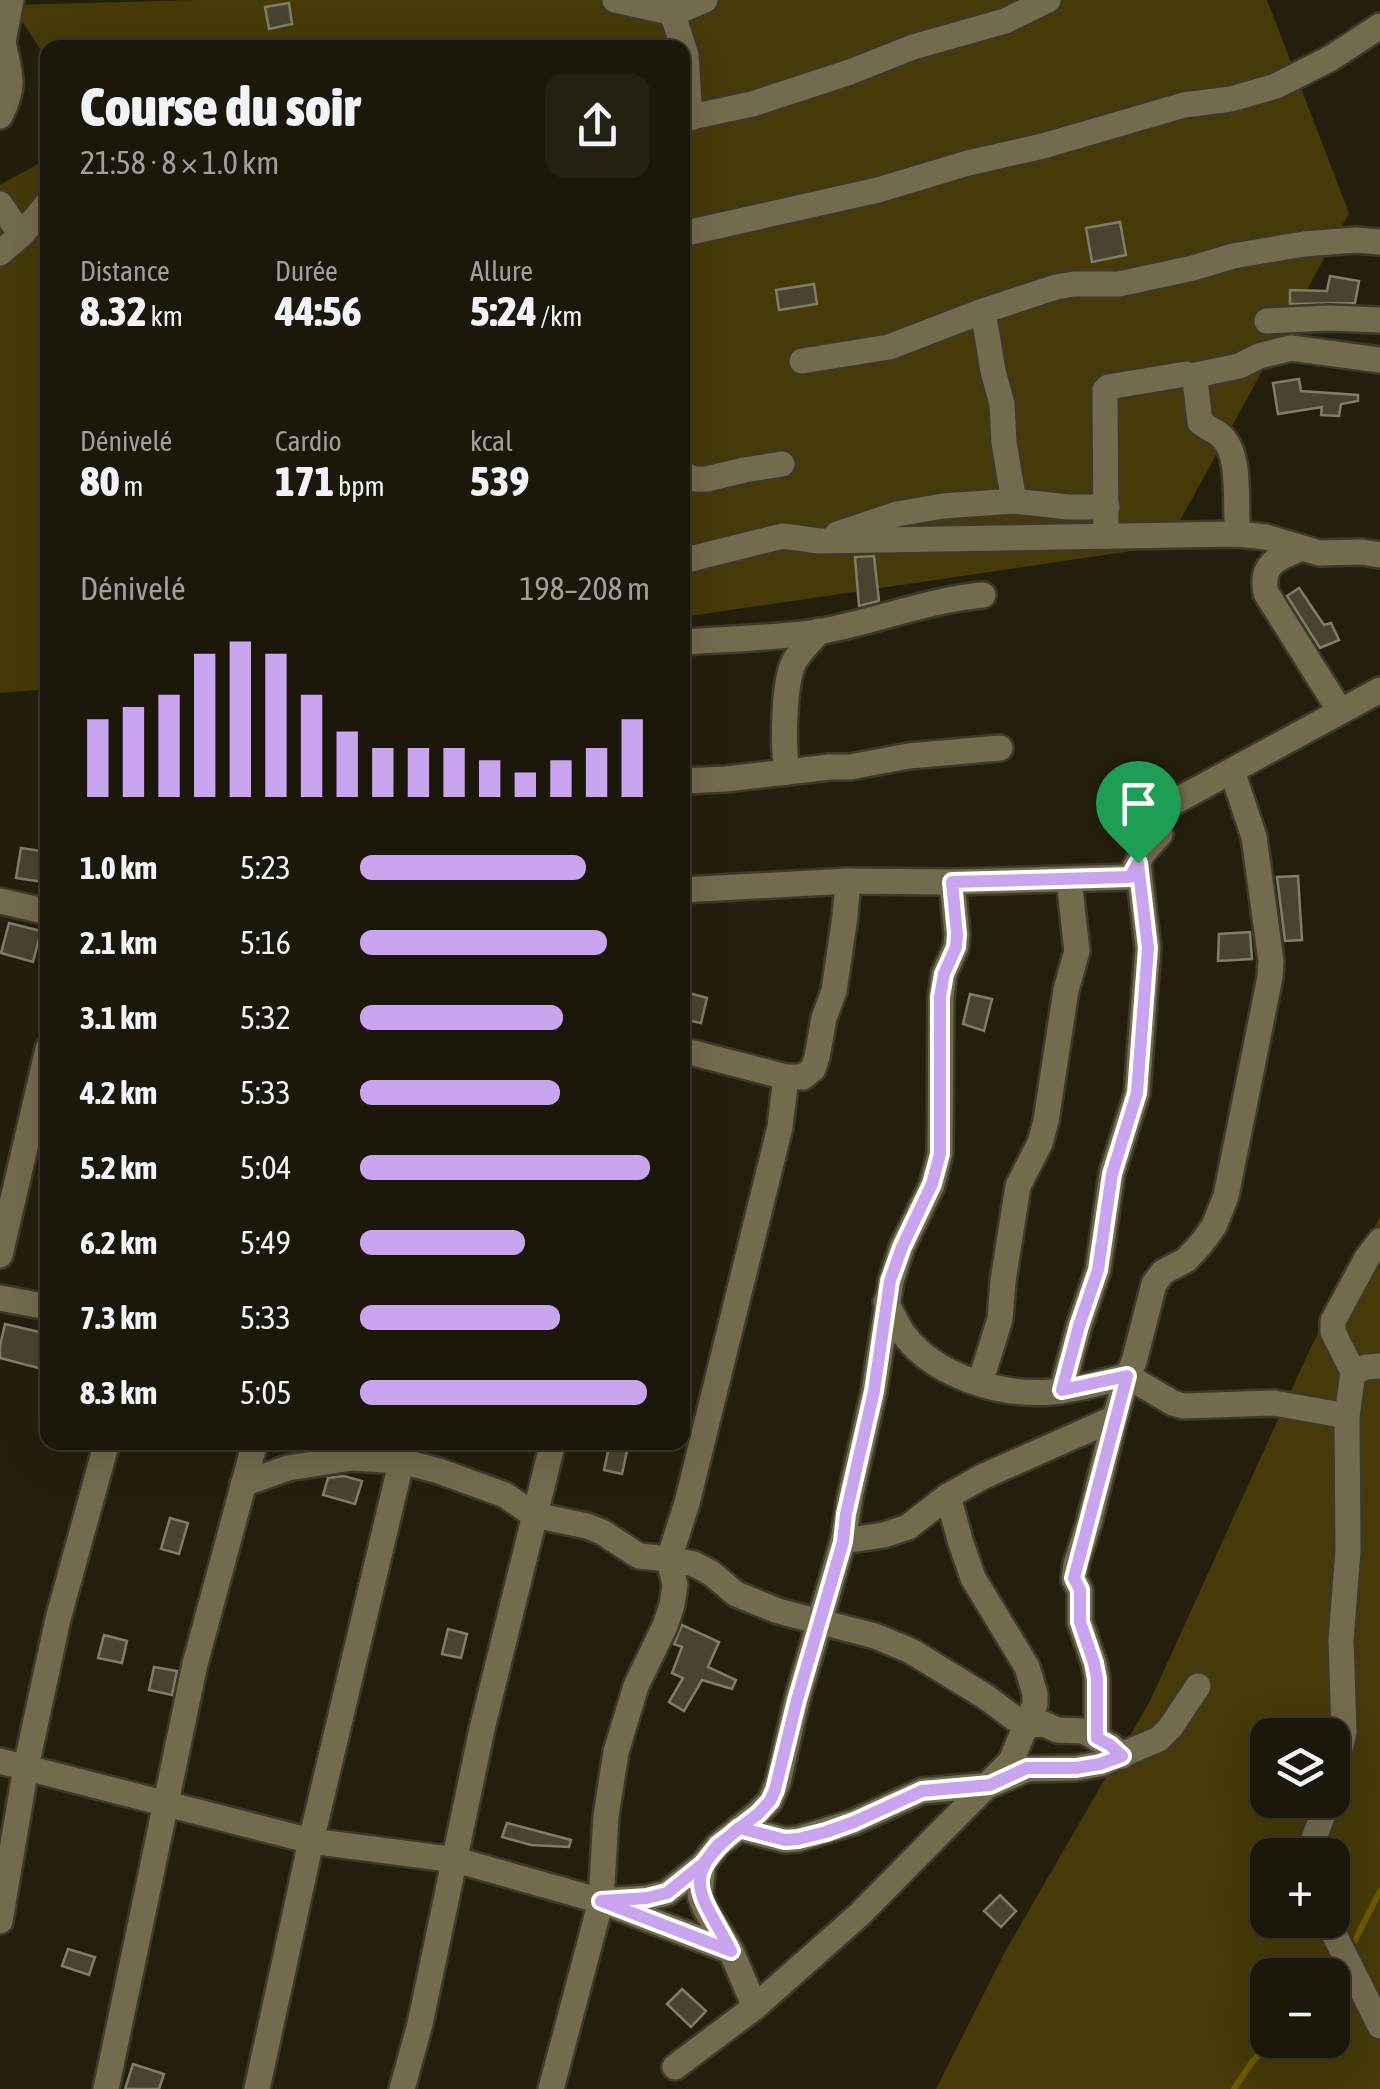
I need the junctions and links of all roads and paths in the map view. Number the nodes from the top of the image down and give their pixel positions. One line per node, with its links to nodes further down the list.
1 (11, 0): 8 (street)
2 (615, 0): 5 (street)
3 (704, 0): 5 (street)
4 (1048, 0): 10 (street)
5 (671, 6): 7 (street)
6 (1380, 26): 13 (street)
7 (681, 40)
8 (2, 42): 9 (street)
9 (0, 116)
10 (690, 117)
11 (0, 204): 14 (street)
12 (40, 212): 14 (street)
13 (690, 232)
14 (21, 235): 16 (street)
15 (1380, 242): 17 (street)
16 (0, 252)
17 (983, 311): 21 (street); 25 (street)
18 (1380, 320): 19 (street)
19 (1267, 321)
20 (1380, 360): 22 (street)
21 (802, 361)
22 (1191, 376): 26 (street); 27 (street)
23 (782, 464): 24 (street)
24 (690, 477)
25 (1014, 501): 26 (street); 29 (street)
26 (1107, 508): 28 (street)
27 (1238, 534): 28 (street); 30 (street)
28 (1106, 536): 29 (street)
29 (819, 541): 32 (street)
30 (1302, 548): 31 (street); 37 (street)
31 (1380, 555)
32 (690, 559)
33 (982, 595): 34 (street)
34 (819, 631): 35 (street); 39 (street)
35 (690, 641)
36 (1380, 690): 37 (street)
37 (1340, 711): 40 (street)
38 (1000, 748): 39 (street)
39 (787, 772): 41 (street)
40 (1232, 772): 42 (street); 59 (street)
41 (690, 781)
42 (1138, 863): 43 (street); 61 (street)
43 (1069, 880): 45 (street); 60 (street)
44 (848, 881): 45 (street); 46 (street); 50 (street)
45 (952, 882): 55 (street)
46 (690, 890)
47 (0, 901): 48 (street)
48 (40, 910)
49 (690, 1052): 50 (street)
50 (786, 1076): 64 (street)
51 (40, 1083): 53 (street)
52 (1380, 1241): 58 (street)
53 (0, 1255)
54 (0, 1298): 56 (street)
55 (886, 1302): 60 (street); 72 (street)
56 (40, 1306)
57 (1380, 1366): 58 (street)
58 (1353, 1372): 62 (street)
59 (1127, 1376): 61 (street); 62 (street); 63 (street)
60 (980, 1383): 61 (street)
61 (1062, 1390)
62 (1347, 1416): 76 (street)
63 (1115, 1418): 70 (street); 78 (street)
64 (693, 1437): 73 (street)
65 (105, 1450): 80 (street)
66 (253, 1450): 69 (street)
67 (551, 1450): 71 (street)
68 (403, 1452): 69 (street); 71 (street); 84 (street)
69 (243, 1484): 82 (street)
70 (948, 1496): 72 (street); 77 (street)
71 (534, 1515): 73 (street); 85 (street)
72 (843, 1542): 74 (street)
73 (669, 1559): 74 (street); 87 (street)
74 (819, 1621): 77 (street); 83 (street)
75 (1198, 1686): 79 (street)
76 (1344, 1718)
77 (1028, 1725): 78 (street); 81 (street)
78 (1097, 1738): 79 (street)
79 (1122, 1756): 81 (street)
80 (13, 1764): 82 (street); 88 (street)
81 (990, 1785): 83 (street); 91 (street)
82 (166, 1804): 84 (street); 94 (street)
83 (739, 1828): 86 (street)
84 (311, 1841): 85 (street); 95 (street)
85 (456, 1860): 87 (street); 96 (street)
86 (703, 1864): 87 (street); 90 (street)
87 (601, 1901): 90 (street); 97 (street)
88 (0, 1921)
89 (1336, 1938): 92 (street)
90 (731, 1951): 91 (street)
91 (755, 2007): 93 (street)
92 (1380, 2026)
93 (674, 2068)
94 (106, 2089)
95 (256, 2089)
96 (402, 2089)
97 (551, 2089)

